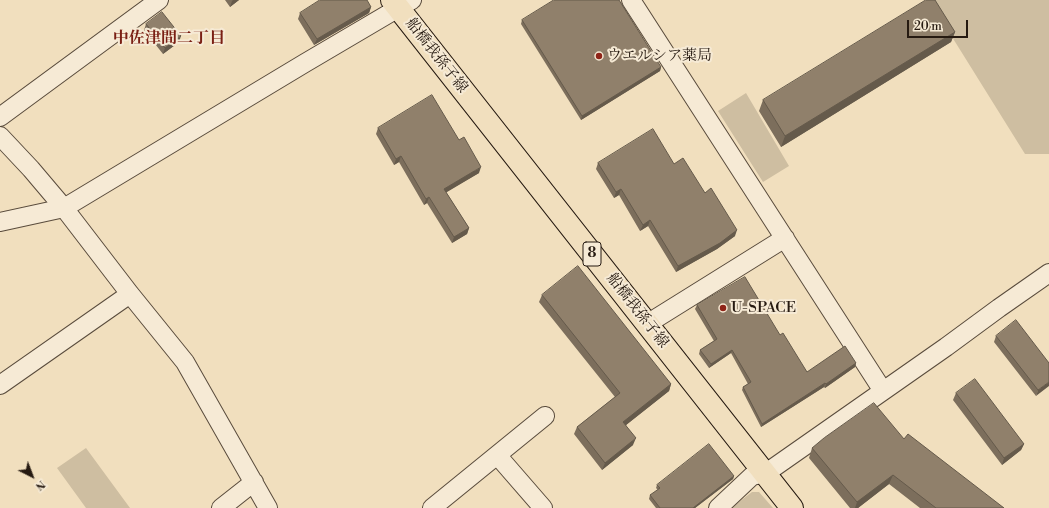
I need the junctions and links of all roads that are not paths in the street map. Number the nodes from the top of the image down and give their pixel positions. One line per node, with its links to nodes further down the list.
1 (631, 0): 8 (street)
2 (148, 3): 4 (street)
3 (401, 3): 6 (street); 11 (main road, 船橋我孫子線 / 8)
4 (0, 117)
5 (0, 136): 6 (street)
6 (64, 208): 7 (street); 10 (street)
7 (0, 222)
8 (785, 238): 11 (street); 13 (street)
9 (1049, 273): 13 (street)
10 (130, 294): 12 (street); 17 (street)
11 (647, 324): 16 (main road, 船橋我孫子線 / 8)
12 (0, 385)
13 (883, 390): 16 (street)
14 (545, 416): 15 (street)
15 (497, 455): 18 (street); 21 (street)
16 (766, 473): 22 (street); 23 (main road, 船橋我孫子線 / 8)
17 (254, 482): 19 (street); 20 (street)
18 (434, 507)
19 (221, 508)
20 (268, 508)
21 (543, 508)
22 (718, 508)
23 (792, 508)

